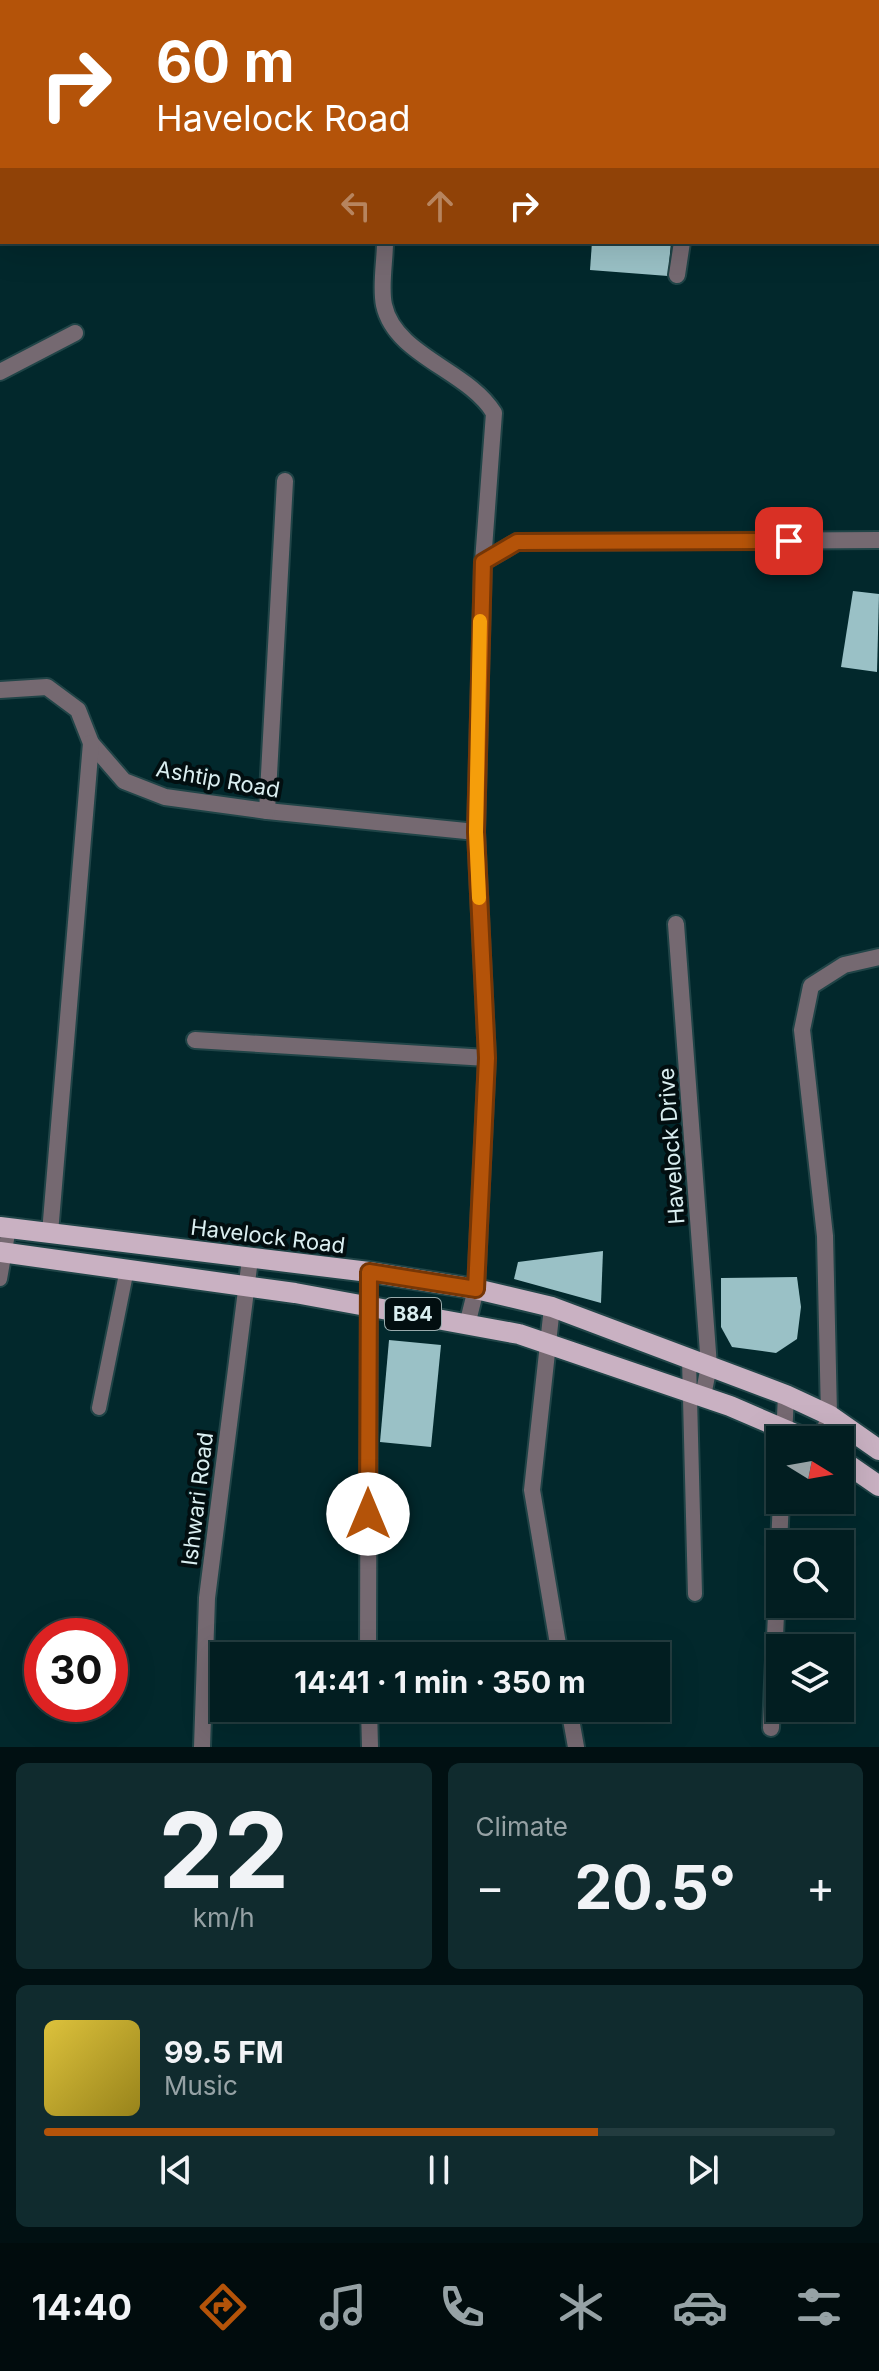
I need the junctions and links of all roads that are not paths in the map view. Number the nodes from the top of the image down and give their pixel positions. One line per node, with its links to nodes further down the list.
1 (385, 244): 8 (street)
2 (682, 244): 3 (street)
3 (677, 275)
4 (75, 333): 5 (street)
5 (0, 372)
6 (285, 481): 11 (street)
7 (879, 540): 8 (street)
8 (483, 562): 12 (street)
9 (0, 690): 10 (street, Ashtip Road)
10 (91, 743): 11 (street, Ashtip Road); 18 (street)
11 (267, 811): 12 (street, Ashtip Road)
12 (476, 832): 16 (street)
13 (676, 924): 31 (street, Havelock Drive)
14 (879, 957): 35 (street)
15 (195, 1040): 16 (street)
16 (487, 1058): 25 (street)
17 (5, 1227): 18 (main road, Havelock Road / B84); 19 (lane)
18 (50, 1233): 20 (main road, Havelock Road / B84)
19 (2, 1253): 21 (main road, B84); 23 (lane)
20 (250, 1259): 22 (main road, Havelock Road / B84); 24 (street, Ishwari Road)
21 (127, 1269): 24 (main road, B84); 34 (lane)
22 (369, 1272): 25 (main road, Havelock Road / B84); 26 (street)
23 (0, 1279)
24 (247, 1286): 26 (main road, B84); 49 (street, Ishwari Road)
25 (476, 1289): 27 (main road, Havelock Road / B84); 28 (street)
26 (369, 1306): 28 (main road, B84); 44 (street)
27 (552, 1307): 29 (street); 30 (main road, Havelock Road / B84)
28 (467, 1325): 29 (main road, B84)
29 (548, 1343): 32 (main road, B84); 45 (street)
30 (689, 1359): 31 (main road, Havelock Road / B84); 32 (lane)
31 (709, 1366): 32 (street); 33 (main road, Havelock Road / B84)
32 (696, 1394): 36 (main road, B84); 43 (lane)
33 (786, 1395): 35 (main road, Havelock Road / B84); 37 (street)
34 (99, 1408)
35 (829, 1415): 38 (street); 39 (main road, Havelock Road / B84)
36 (766, 1426)
37 (784, 1426)
38 (826, 1426)
39 (879, 1450)
40 (854, 1469): 41 (main road)
41 (879, 1486)
42 (780, 1514): 48 (street)
43 (695, 1594)
44 (368, 1642)
45 (558, 1642)
46 (369, 1722): 50 (street)
47 (572, 1722): 51 (street)
48 (771, 1728)
49 (202, 1747)
50 (370, 1747)
51 (576, 1747)

